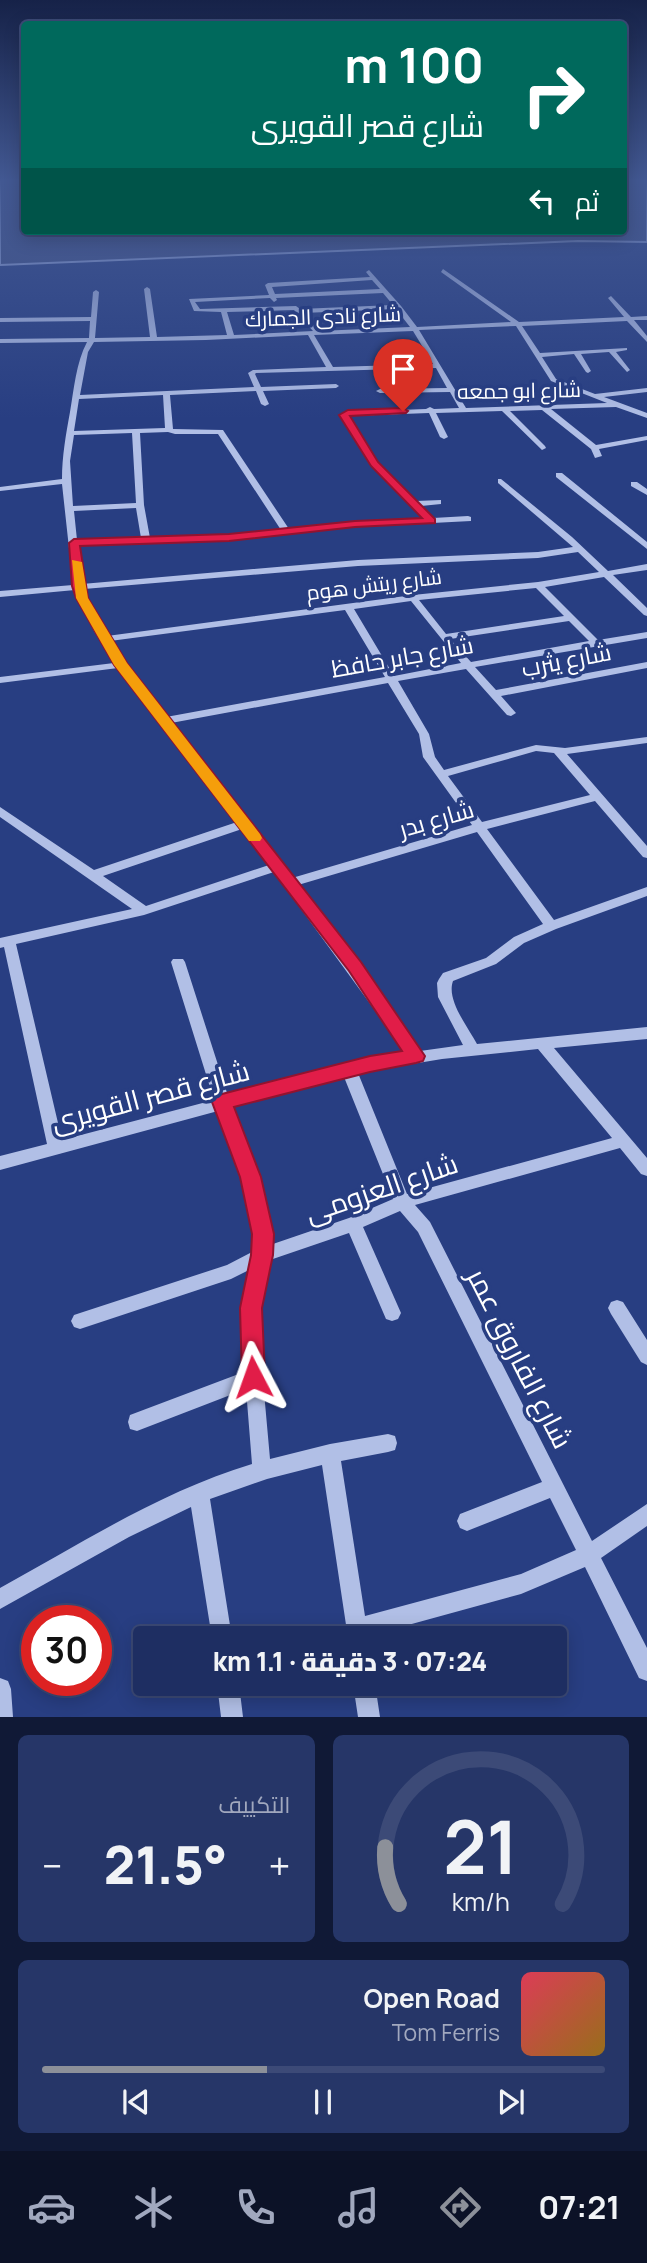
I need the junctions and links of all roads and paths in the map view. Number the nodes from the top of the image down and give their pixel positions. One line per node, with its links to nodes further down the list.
1 (443, 271): 15 (street)
2 (147, 289): 20 (street)
3 (385, 291): 5 (street); 5 (street); 8 (street)
4 (96, 292): 11 (street)
5 (272, 295): 7 (street); 9 (street)
6 (611, 298): 14 (street)
7 (277, 307): 9 (street); 10 (street)
8 (399, 307): 10 (street); 16 (street)
9 (223, 310): 18 (street)
10 (301, 311): 17 (street)
11 (92, 318): 13 (street); 19 (street)
12 (647, 318): 14 (street, شارع نادى الجمارك)
13 (0, 320)
14 (629, 320): 15 (street, شارع نادى الجمارك); 21 (street)
15 (519, 325): 16 (street, شارع نادى الجمارك); 26 (street)
16 (416, 330): 17 (street, شارع نادى الجمارك); 27 (street)
17 (314, 332): 18 (street, شارع نادى الجمارك); 28 (street)
18 (230, 337): 20 (street, شارع نادى الجمارك)
19 (92, 339): 20 (street, شارع نادى الجمارك); 22 (street, شارع نادى الجمارك); 38 (street)
20 (154, 340)
21 (647, 340)
22 (0, 341)
23 (625, 349): 24 (street)
24 (611, 350): 25 (street); 29 (street)
25 (576, 352): 26 (street); 30 (street)
26 (537, 355): 37 (street)
27 (436, 366): 28 (street); 33 (street)
28 (330, 368): 32 (street)
29 (627, 370)
30 (588, 371)
31 (336, 386): 32 (street)
32 (258, 388): 36 (street); 39 (street)
33 (452, 390): 35 (street); 41 (street)
34 (647, 390): 37 (street)
35 (380, 391)
36 (166, 394): 38 (street); 46 (street)
37 (591, 396): 40 (street)
38 (75, 397): 48 (street)
39 (265, 404)
40 (614, 405): 43 (street, شارع ابو جمعه); 45 (street)
41 (463, 408): 42 (street, شارع ابو جمعه); 44 (street, شارع ابو جمعه)
42 (503, 408): 43 (street, شارع ابو جمعه); 51 (street)
43 (545, 408): 52 (street)
44 (430, 409): 49 (street); 60 (street, شارع ابو جمعه)
45 (647, 416)
46 (169, 430): 47 (street); 65 (street)
47 (136, 431): 48 (street); 61 (street)
48 (70, 433): 54 (street)
49 (444, 438)
50 (647, 438): 52 (street)
51 (542, 448)
52 (596, 452)
53 (559, 475): 68 (street)
54 (66, 481): 57 (street); 62 (street)
55 (501, 481): 69 (street)
56 (634, 484): 58 (street)
57 (0, 489)
58 (647, 493)
59 (438, 502): 60 (street)
60 (413, 504): 64 (street)
61 (140, 505): 62 (street); 66 (street)
62 (70, 509): 67 (street)
63 (468, 519): 64 (street)
64 (431, 521): 65 (street)
65 (287, 532): 66 (street)
66 (146, 541): 67 (street)
67 (74, 543): 73 (street)
68 (647, 546)
69 (580, 549): 71 (street); 73 (street)
70 (647, 567): 71 (street, شارع ريتش هوم)
71 (606, 573): 72 (street, شارع ريتش هوم); 77 (street)
72 (538, 585): 75 (street, شارع ريتش هوم); 78 (street)
73 (78, 586): 74 (street); 81 (street)
74 (0, 594)
75 (414, 598): 76 (street, شارع ريتش هوم); 80 (street)
76 (348, 607): 81 (street, شارع ريتش هوم); 86 (street)
77 (647, 613)
78 (572, 618): 80 (street); 82 (street)
79 (647, 635): 82 (street, شارع جابر حافظ)
80 (443, 637): 84 (street)
81 (106, 639): 83 (street)
82 (596, 643): 84 (street, شارع جابر حافظ)
83 (121, 665): 87 (street); 90 (street)
84 (467, 665): 86 (street, شارع جابر حافظ); 88 (street)
85 (647, 665): 88 (street, شارع يثرب)
86 (390, 679): 90 (street, شارع جابر حافظ); 93 (street)
87 (0, 680)
88 (494, 694): 89 (street)
89 (511, 713)
90 (164, 721): 96 (street)
91 (647, 740): 92 (street)
92 (558, 751): 93 (street); 94 (street)
93 (441, 774): 97 (street)
94 (597, 797): 97 (street, شارع بدر); 98 (street)
95 (0, 811): 100 (street)
96 (244, 824): 99 (street); 100 (street)
97 (480, 827): 101 (street, شارع بدر); 104 (street)
98 (647, 854)
99 (276, 867): 101 (street); 103 (street)
100 (93, 874): 103 (street)
101 (289, 883): 110 (street)
102 (647, 891): 104 (street)
103 (144, 911): 105 (street)
104 (551, 926): 109 (street)
105 (5, 942): 114 (street)
106 (178, 962): 112 (street)
107 (647, 1033): 108 (street, شارع قصر القويرى)
108 (543, 1045): 109 (street, شارع قصر القويرى); 113 (street)
109 (473, 1050): 110 (street, شارع قصر القويرى)
110 (416, 1056): 111 (street, شارع قصر القويرى)
111 (349, 1070): 112 (street, شارع قصر القويرى); 117 (street, شارع الفاروق عمر)
112 (222, 1102): 114 (street, شارع قصر القويرى); 119 (street)
113 (624, 1141): 116 (street); 117 (street, شارع العزومى)
114 (56, 1147): 115 (street, شارع قصر القويرى)
115 (0, 1163)
116 (647, 1169)
117 (402, 1202): 118 (street, شارع العزومى); 129 (street, شارع الفاروق عمر)
118 (353, 1224): 119 (street, شارع العزومى); 121 (street)
119 (262, 1255): 122 (street, شارع العزومى); 124 (street)
120 (617, 1308): 123 (street)
121 (392, 1314)
122 (80, 1321)
123 (647, 1356)
124 (253, 1377): 125 (street); 128 (street)
125 (137, 1422)
126 (388, 1443): 127 (street)
127 (330, 1454): 128 (street); 136 (street)
128 (262, 1471): 130 (street)
129 (555, 1487): 132 (street); 133 (street, شارع الفاروق عمر)
130 (199, 1493): 134 (street); 135 (street)
131 (647, 1514): 133 (street)
132 (467, 1521)
133 (589, 1555): 137 (street); 138 (street, شارع الفاروق عمر)
134 (0, 1599)
135 (220, 1626)
136 (356, 1626)
137 (383, 1626)
138 (647, 1670)
139 (0, 1689): 142 (street)
140 (229, 1696): 143 (street)
141 (366, 1696): 144 (street)
142 (2, 1717)
143 (232, 1717)
144 (369, 1717)

